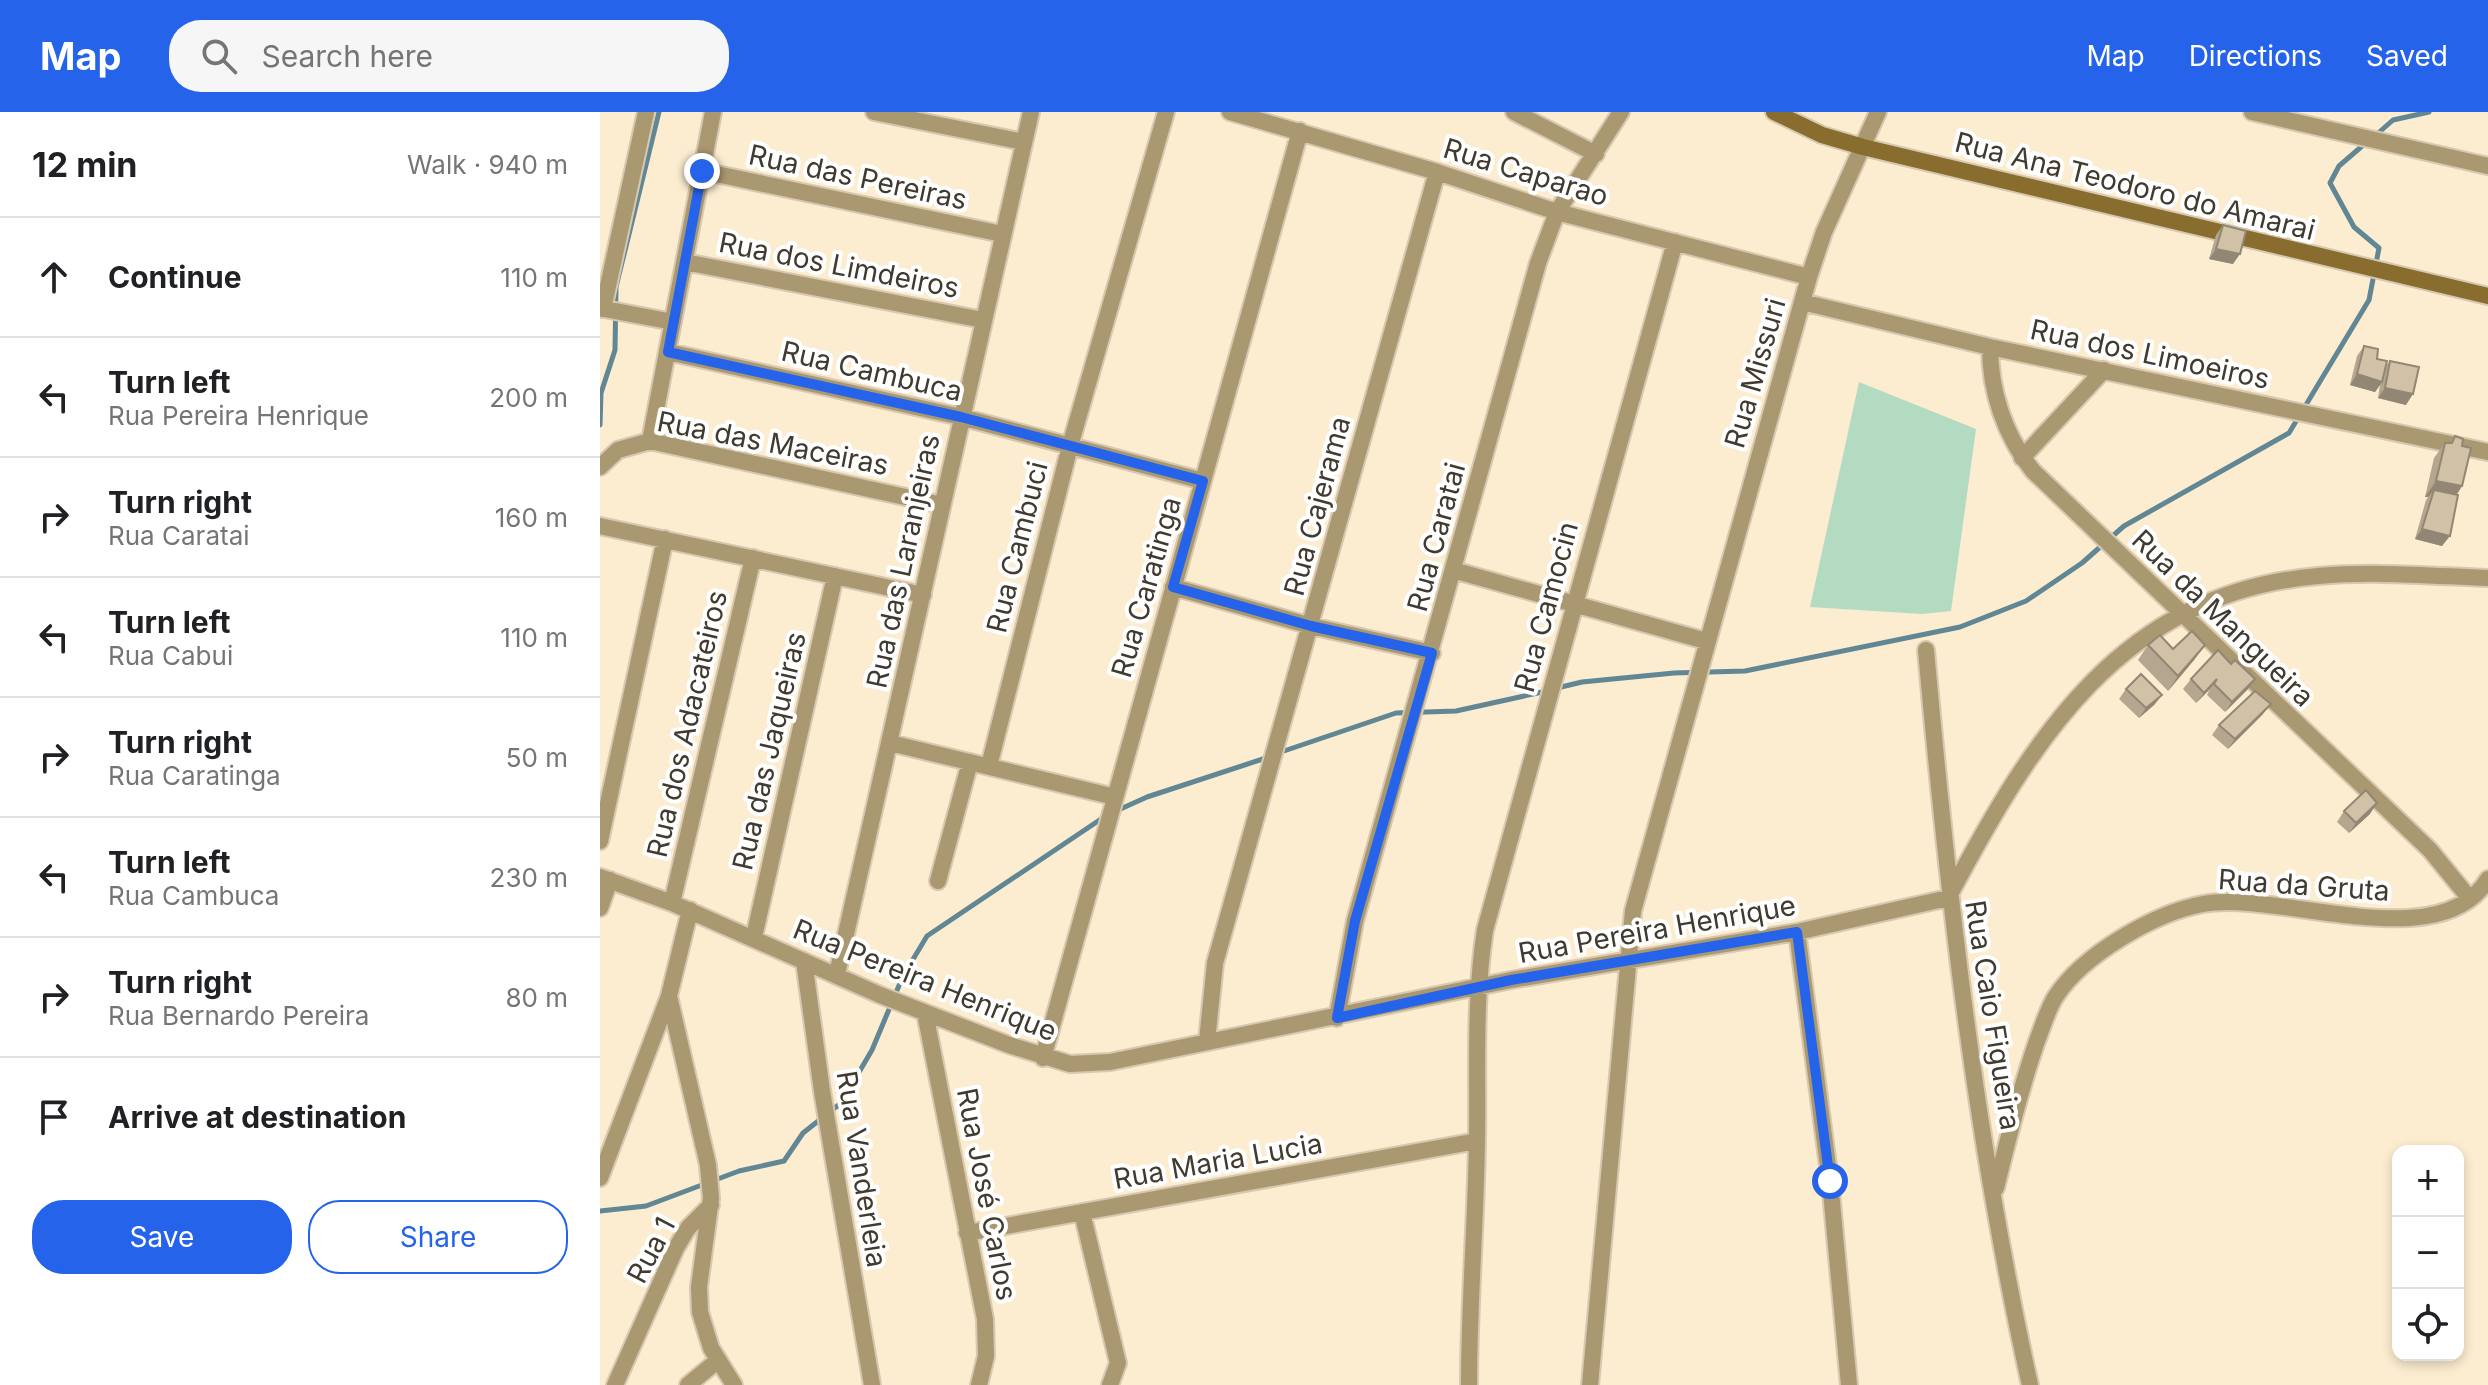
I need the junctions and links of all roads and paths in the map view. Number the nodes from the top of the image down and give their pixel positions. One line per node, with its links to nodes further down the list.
1 (646, 112): 26 (street)
2 (713, 112): 17 (street)
3 (874, 112): 13 (street)
4 (1031, 112): 13 (street, Rua das Laranjeiras)
5 (1166, 112): 34 (street, Rua Cambuci)
6 (1230, 112): 12 (street, Rua Caparao)
7 (1514, 112): 15 (street)
8 (1621, 112): 15 (street, Rua Caratai)
9 (1774, 112): 14 (street, Rua Ana Teodoro do Amarai)
10 (1878, 112): 14 (street, Rua Missuri)
11 (2252, 112): 16 (street)
12 (1300, 131): 18 (street, Rua Caparao); 38 (street, Rua Caratinga)
13 (1024, 142): 20 (street, Rua das Laranjeiras)
14 (1863, 147): 23 (street, Rua Missuri); 24 (street, Rua Ana Teodoro do Amarai)
15 (1596, 154): 19 (street, Rua Caratai)
16 (2488, 166)
17 (702, 171): 20 (street, Rua das Pereiras); 22 (street)
18 (1437, 172): 19 (street, Rua Caparao); 50 (street, Rua Cajerama)
19 (1557, 212): 21 (street, Rua Caparao); 43 (street, Rua Caratai)
20 (1002, 234): 27 (street, Rua das Laranjeiras)
21 (1675, 242): 23 (street, Rua Caparao); 48 (street, Rua Camocin)
22 (685, 262): 27 (street, Rua dos Limdeiros); 28 (street)
23 (1809, 277): 25 (street, Rua Missuri)
24 (2488, 296)
25 (1802, 302): 29 (street, Rua dos Limoeiros); 51 (street, Rua Missuri)
26 (604, 309): 28 (street)
27 (983, 320): 32 (street, Rua das Laranjeiras)
28 (673, 322): 30 (street)
29 (1990, 347): 31 (street, Rua dos Limoeiros); 36 (street, Rua da Mangueira)
30 (668, 352): 32 (street, Rua Cambuca); 33 (street)
31 (2104, 370): 35 (street, Rua dos Limoeiros); 36 (street)
32 (961, 417): 34 (street, Rua Cambuca); 39 (street, Rua das Laranjeiras)
33 (650, 441): 37 (street, Rua das Maceiras); 39 (street, Rua das Maceiras)
34 (1070, 446): 38 (street, Rua Cambuca); 56 (street, Rua Cambuci)
35 (2488, 452)
36 (2022, 458): 49 (street, Rua da Mangueira)
37 (600, 467)
38 (1203, 481): 46 (street, Rua Caratinga)
39 (942, 505): 47 (street, Rua das Laranjeiras)
40 (600, 526): 41 (street)
41 (665, 539): 42 (street); 58 (street)
42 (753, 558): 44 (street); 64 (street, Rua dos Adacateiros)
43 (1453, 570): 48 (street); 53 (street, Rua Caratai)
44 (835, 576): 47 (street); 68 (street, Rua das Jaqueiras)
45 (2488, 578): 49 (street)
46 (1173, 587): 50 (street); 57 (street, Rua Caratinga)
47 (923, 595): 54 (street, Rua das Laranjeiras)
48 (1574, 602): 51 (street); 72 (street, Rua Camocin)
49 (2180, 615): 62 (street); 63 (street, Rua da Mangueira)
50 (1311, 626): 53 (street); 76 (street, Rua Cajerama)
51 (1704, 648): 70 (street, Rua Missuri)
52 (1926, 650): 62 (street, Rua Caio Figueira)
53 (1432, 653): 75 (street, Rua Caratai)
54 (890, 743): 55 (street); 71 (street, Rua das Laranjeiras)
55 (970, 762): 56 (street); 61 (street)
56 (989, 766): 57 (street)
57 (1114, 800): 77 (street, Rua Caratinga)
58 (600, 841)
59 (605, 878): 64 (street, Rua Pereira Henrique); 65 (street)
60 (2488, 879): 63 (street, Rua da Gruta)
61 (938, 881)
62 (1948, 898): 67 (street, Rua Pereira Henrique); 80 (street, Rua Caio Figueira)
63 (2470, 899): 80 (street, Rua da Gruta)
64 (672, 903): 66 (street, Rua Pereira Henrique)
65 (600, 908)
66 (690, 910): 68 (street, Rua Pereira Henrique); 73 (street)
67 (1797, 932): 70 (street, Rua Pereira Henrique); 93 (street)
68 (754, 937): 69 (street, Rua Pereira Henrique)
69 (804, 961): 71 (street, Rua Pereira Henrique); 88 (street, Rua Vanderleia)
70 (1631, 962): 72 (street, Rua Pereira Henrique); 92 (street, Rua Missuri)
71 (837, 974): 74 (street, Rua Pereira Henrique)
72 (1476, 988): 75 (street, Rua Pereira Henrique); 78 (street, Rua Camocin)
73 (669, 996): 79 (street); 81 (street)
74 (922, 1012): 77 (street, Rua Pereira Henrique); 83 (street, Rua José Carlos)
75 (1337, 1018): 76 (street, Rua Pereira Henrique)
76 (1207, 1041): 77 (street, Rua Pereira Henrique)
77 (1043, 1058)
78 (1477, 1141): 82 (street, Rua Maria Lucia); 91 (street, Rua Camocin)
79 (600, 1178)
80 (1994, 1198): 94 (street, Rua Caio Figueira)
81 (711, 1202): 84 (street); 85 (street, Rua 1)
82 (1082, 1212): 83 (street, Rua Maria Lucia); 90 (street)
83 (967, 1233): 89 (street, Rua José Carlos)
84 (717, 1361): 86 (street); 87 (street)
85 (615, 1385)
86 (688, 1385)
87 (734, 1385)
88 (872, 1385)
89 (979, 1385)
90 (1110, 1385)
91 (1469, 1385)
92 (1590, 1385)
93 (1849, 1385)
94 (2030, 1385)

